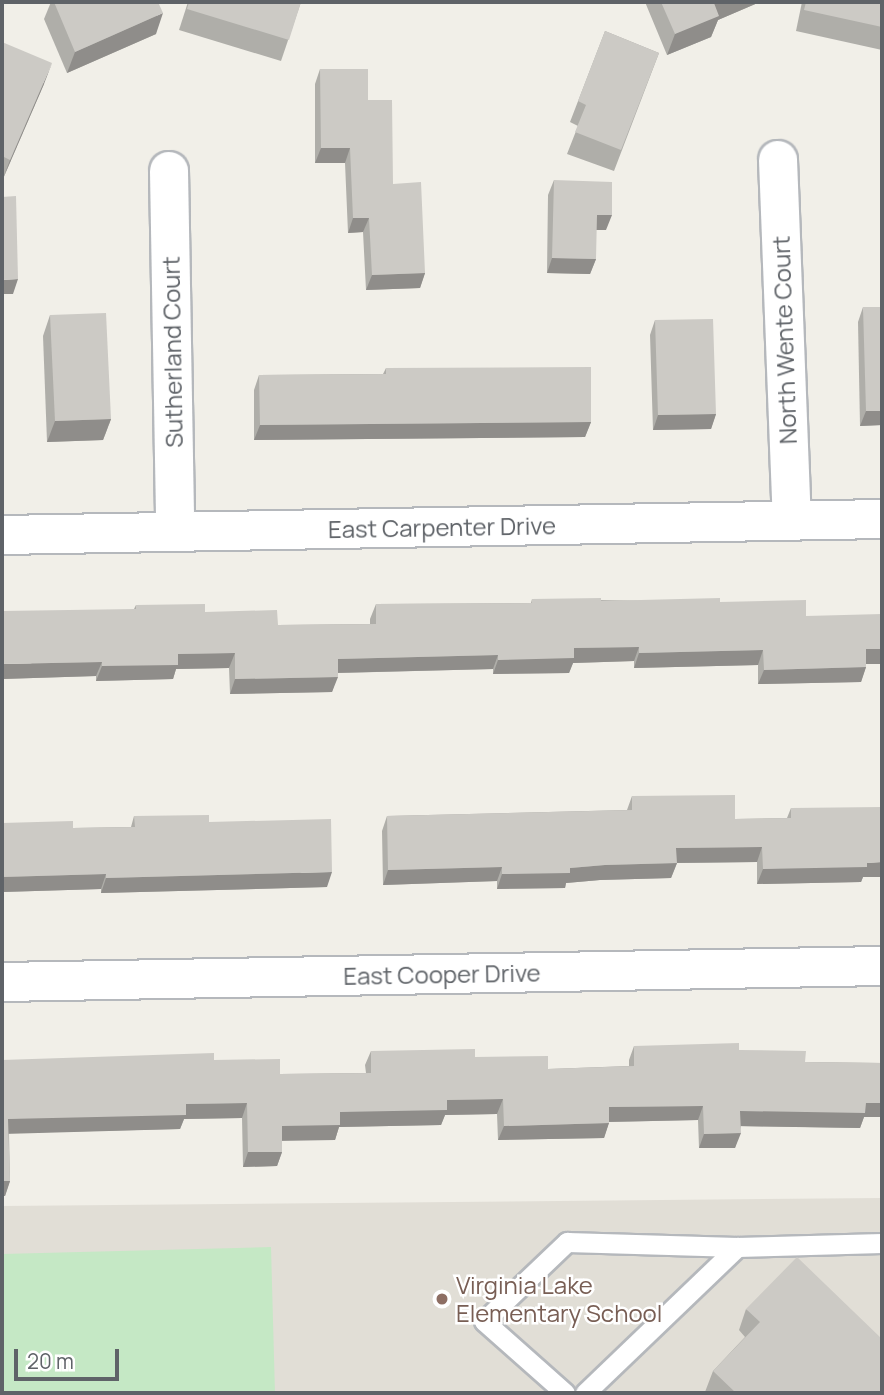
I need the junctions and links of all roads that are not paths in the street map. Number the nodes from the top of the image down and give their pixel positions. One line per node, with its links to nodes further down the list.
1 (778, 160): 4 (street, North Wente Court)
2 (169, 171): 5 (street, Sutherland Court)
3 (882, 519): 4 (street, East Carpenter Drive)
4 (792, 521): 5 (street, East Carpenter Drive)
5 (175, 532): 6 (street, East Carpenter Drive)
6 (2, 534)
7 (882, 966): 8 (street, East Cooper Drive)
8 (2, 982)
9 (882, 1243): 10 (lane)
10 (737, 1247): 11 (lane); 12 (lane)
11 (565, 1393)
12 (585, 1393)

